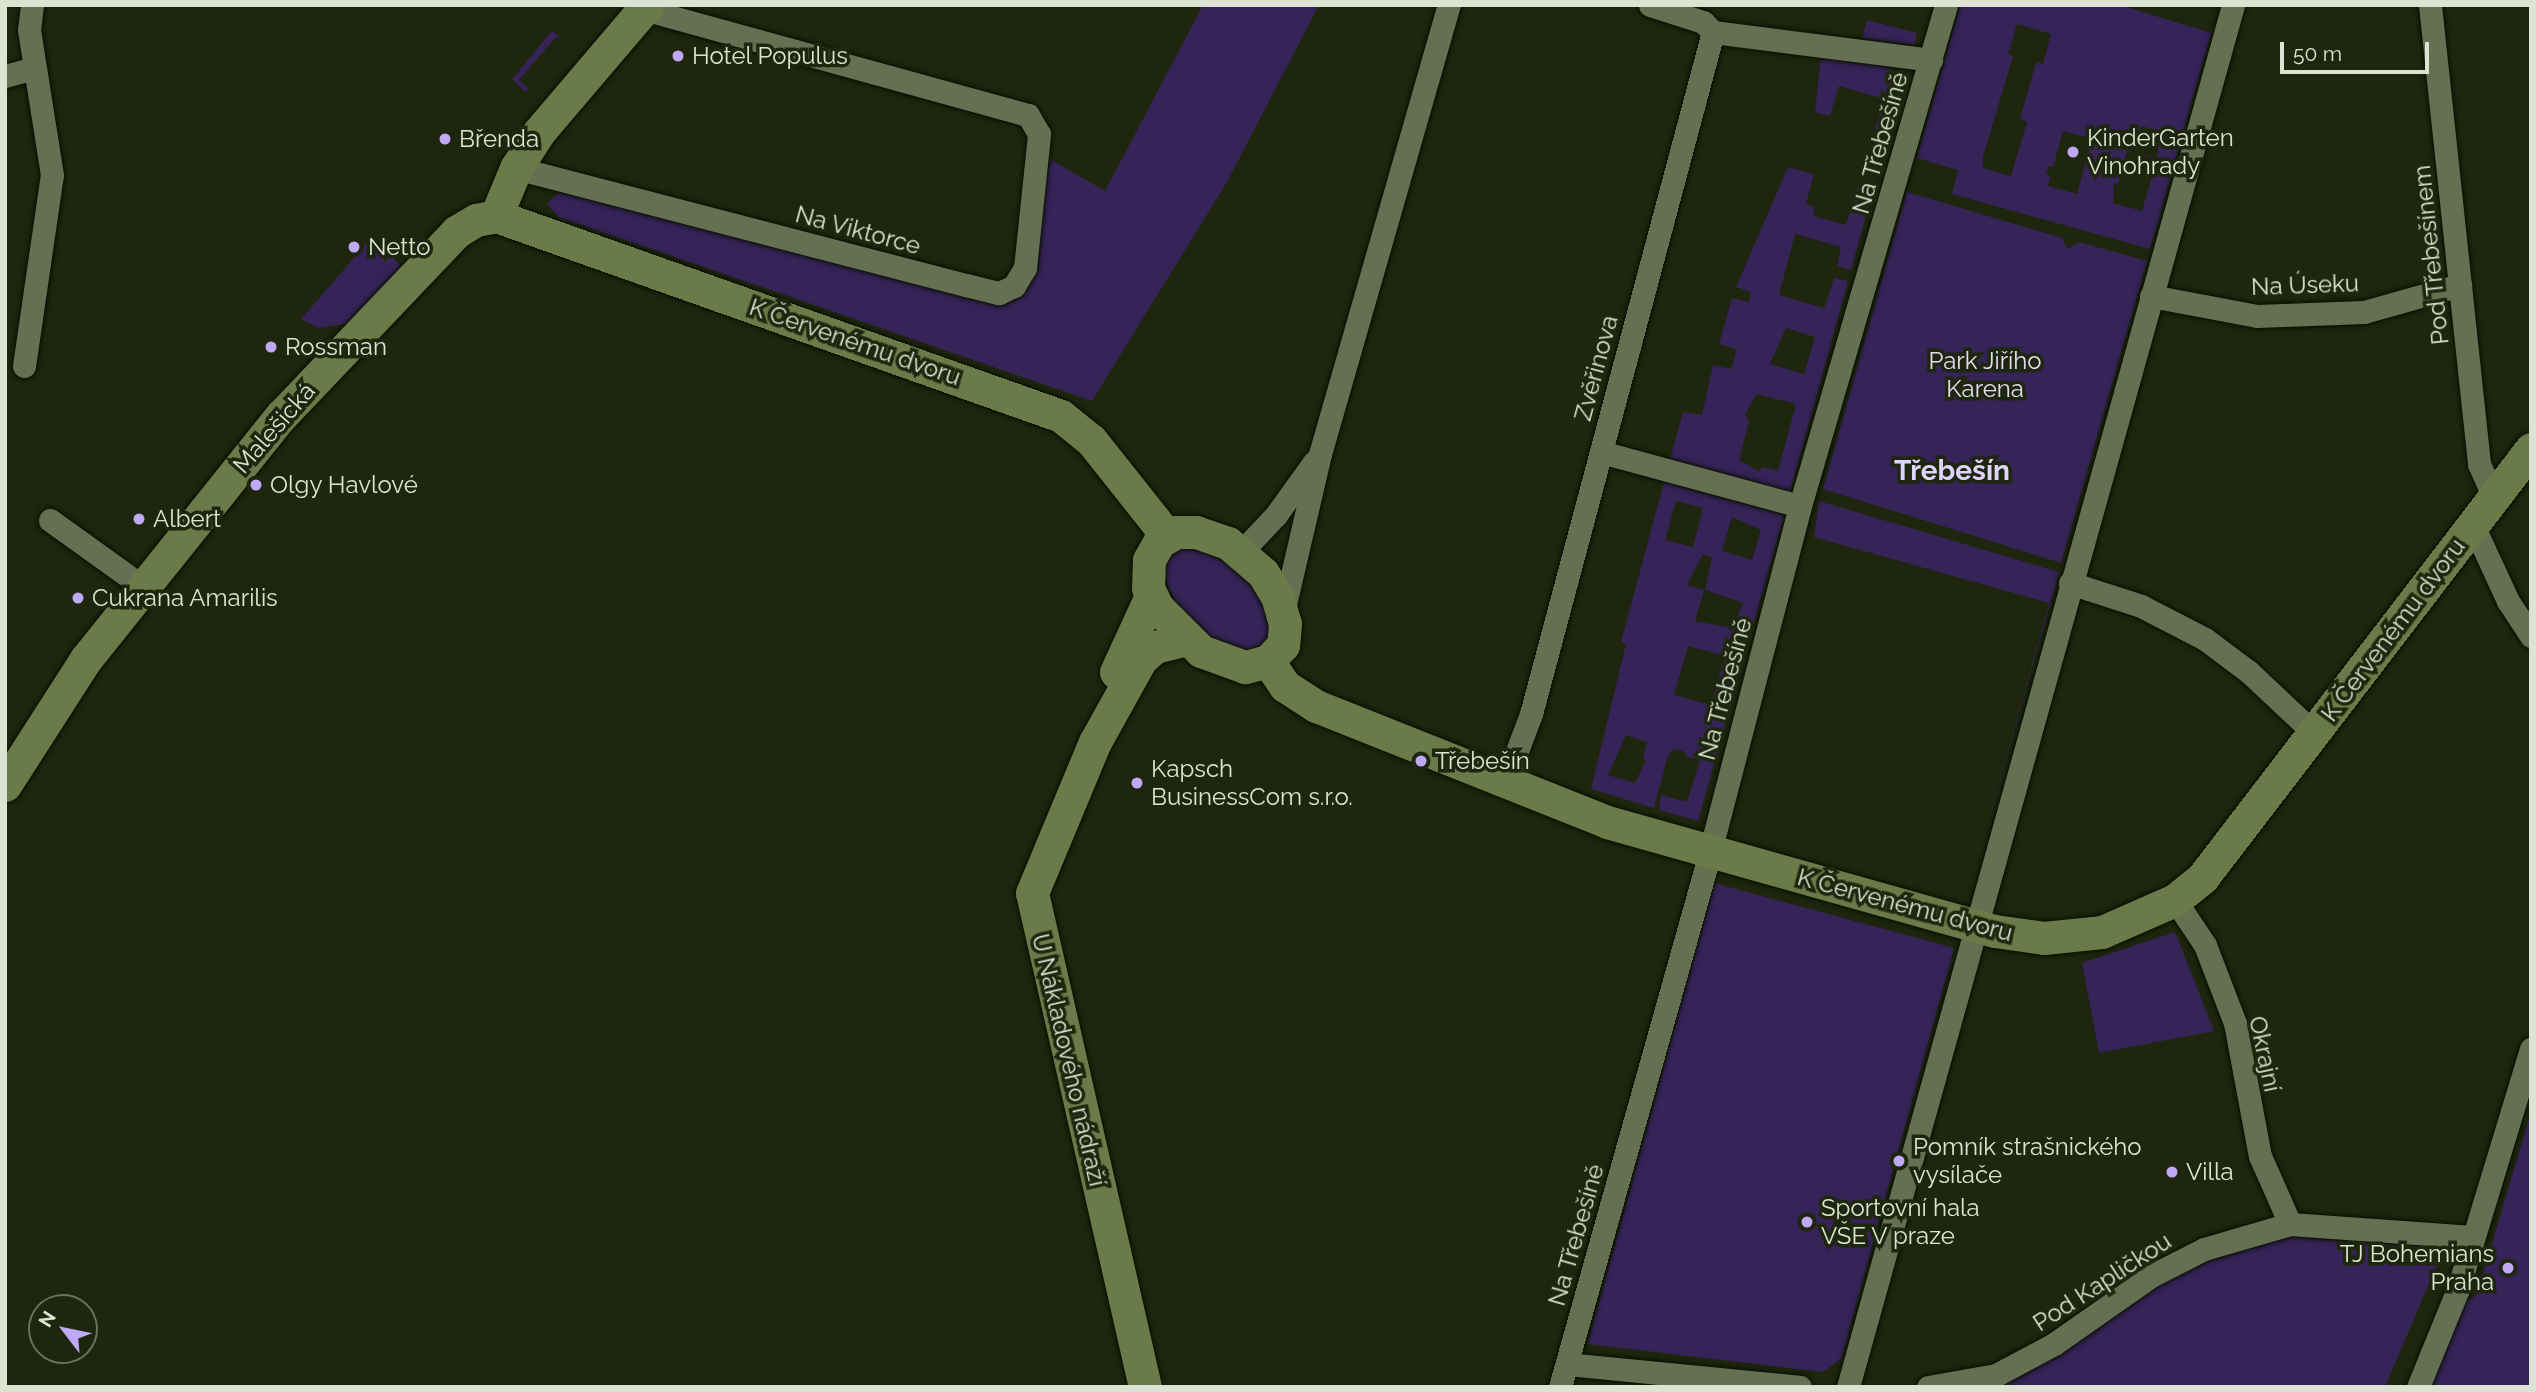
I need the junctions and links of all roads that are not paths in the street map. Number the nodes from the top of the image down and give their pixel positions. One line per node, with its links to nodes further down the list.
1 (32, 5): 10 (street)
2 (1449, 5): 19 (street)
3 (1650, 5): 8 (street)
4 (1946, 5): 9 (street, Na Třebešíně)
5 (2233, 5): 15 (street)
6 (2430, 5): 14 (street, Pod Třebešínem)
7 (645, 7): 12 (street); 12 (street, Na Viktorce)
8 (1713, 32): 9 (street); 18 (street, Zvěřinova)
9 (1931, 60): 21 (street, Na Třebešíně)
10 (35, 68): 11 (street); 16 (street)
11 (5, 76)
12 (516, 168): 13 (street)
13 (496, 216): 24 (street, K Červenému dvoru); 27 (street, Malešická)
14 (2460, 285): 15 (street, Na Úseku); 20 (street, Pod Třebešínem)
15 (2151, 296): 26 (street)
16 (24, 366)
17 (2531, 449): 20 (street, K Červenému dvoru)
18 (1601, 452): 21 (street); 35 (street, Zvěřinova)
19 (1320, 454): 25 (street); 29 (street)
20 (2494, 497): 23 (street, K Červenému dvoru)
21 (1800, 506): 37 (street, Na Třebešíně)
22 (50, 520): 27 (street)
23 (2473, 525): 30 (street); 33 (street, K Červenému dvoru)
24 (1167, 536): 25 (street); 28 (street)
25 (1242, 551): 29 (street)
26 (2070, 583): 33 (street); 39 (street)
27 (142, 586): 36 (street, Malešická)
28 (1151, 597): 31 (street); 34 (street)
29 (1283, 613): 32 (street)
30 (2531, 636)
31 (1184, 640): 32 (street); 34 (street)
32 (1268, 662): 35 (street, K Červenému dvoru)
33 (2314, 733): 38 (street, K Červenému dvoru)
34 (1095, 742): 44 (street, U Nákladového nádraží)
35 (1505, 783): 37 (street, K Červenému dvoru)
36 (5, 785)
37 (1709, 853): 39 (street, K Červenému dvoru); 43 (street, Na Třebešíně)
38 (2175, 900): 39 (street, K Červenému dvoru); 41 (street, Okrajní)
39 (1975, 926): 47 (street)
40 (2531, 1049): 42 (street)
41 (2290, 1224): 42 (street, Pod Kapličkou); 48 (street, Pod Kapličkou)
42 (2473, 1237): 49 (street)
43 (1567, 1364): 45 (street, Na Třebešíně); 46 (street)
44 (1145, 1387)
45 (1560, 1387)
46 (1800, 1387)
47 (1848, 1387)
48 (1928, 1387)
49 (2418, 1387)

